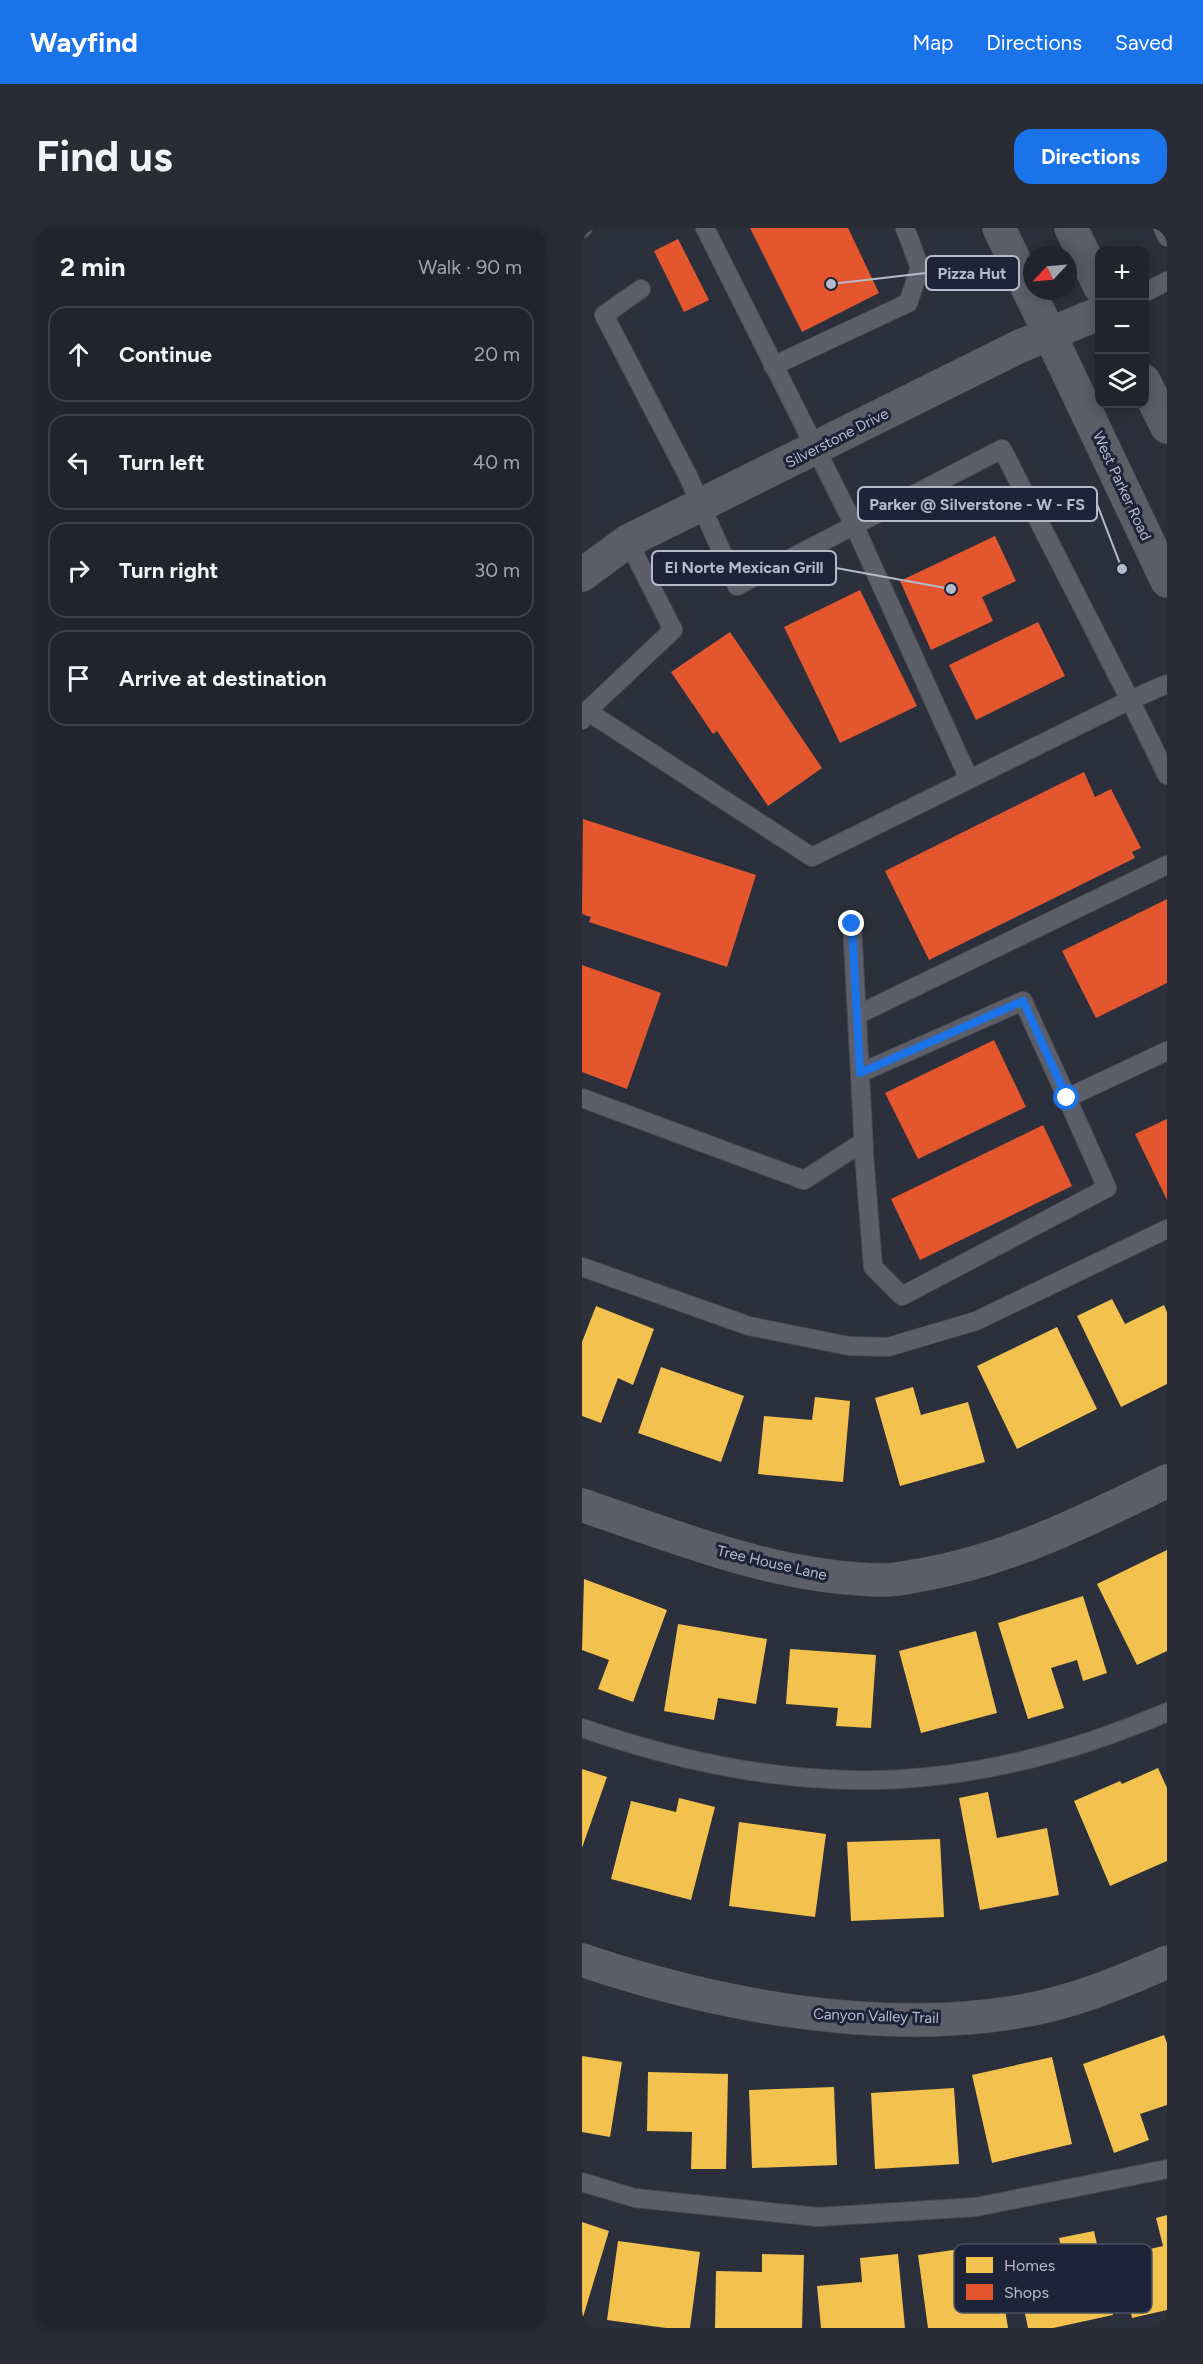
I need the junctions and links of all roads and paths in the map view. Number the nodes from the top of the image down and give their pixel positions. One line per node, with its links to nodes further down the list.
1 (705, 228): 13 (lane)
2 (905, 228): 13 (lane)
3 (999, 228): 12 (street, West Parker Road)
4 (1071, 228): 7 (street)
5 (1163, 228): 6 (lane)
6 (1167, 237)
7 (1095, 277)
8 (1167, 281): 10 (lane)
9 (641, 289): 17 (lane)
10 (1149, 290)
11 (1095, 315): 12 (street, Silverstone Drive)
12 (1050, 333): 16 (street, Silverstone Drive); 21 (street, West Parker Road)
13 (773, 366): 16 (lane)
14 (1149, 391): 15 (street)
15 (1167, 427)
16 (814, 449): 17 (street, Silverstone Drive); 18 (lane)
17 (701, 506): 18 (lane); 19 (street, Silverstone Drive)
18 (854, 525): 23 (lane); 26 (lane)
19 (628, 541): 20 (street, Silverstone Drive); 24 (lane)
20 (582, 575)
21 (1167, 581)
22 (1167, 684): 23 (lane)
23 (1130, 700): 25 (lane); 26 (lane)
24 (585, 715): 26 (lane)
25 (1167, 775)
26 (969, 779)
27 (1167, 865): 29 (lane)
28 (852, 924): 29 (lane)
29 (856, 1015): 31 (lane)
30 (1167, 1051): 33 (lane)
31 (860, 1073): 33 (lane); 34 (lane)
32 (582, 1098): 34 (lane)
33 (1067, 1098): 34 (lane)
34 (864, 1150)
35 (1167, 1228): 36 (lane)
36 (582, 1267)
37 (1167, 1481): 38 (street, Tree House Lane)
38 (582, 1505)
39 (1167, 1712): 40 (lane)
40 (582, 1728)
41 (582, 1960): 42 (street, Canyon Valley Trail)
42 (1167, 1962)
43 (1167, 2169): 44 (lane)
44 (582, 2182)

